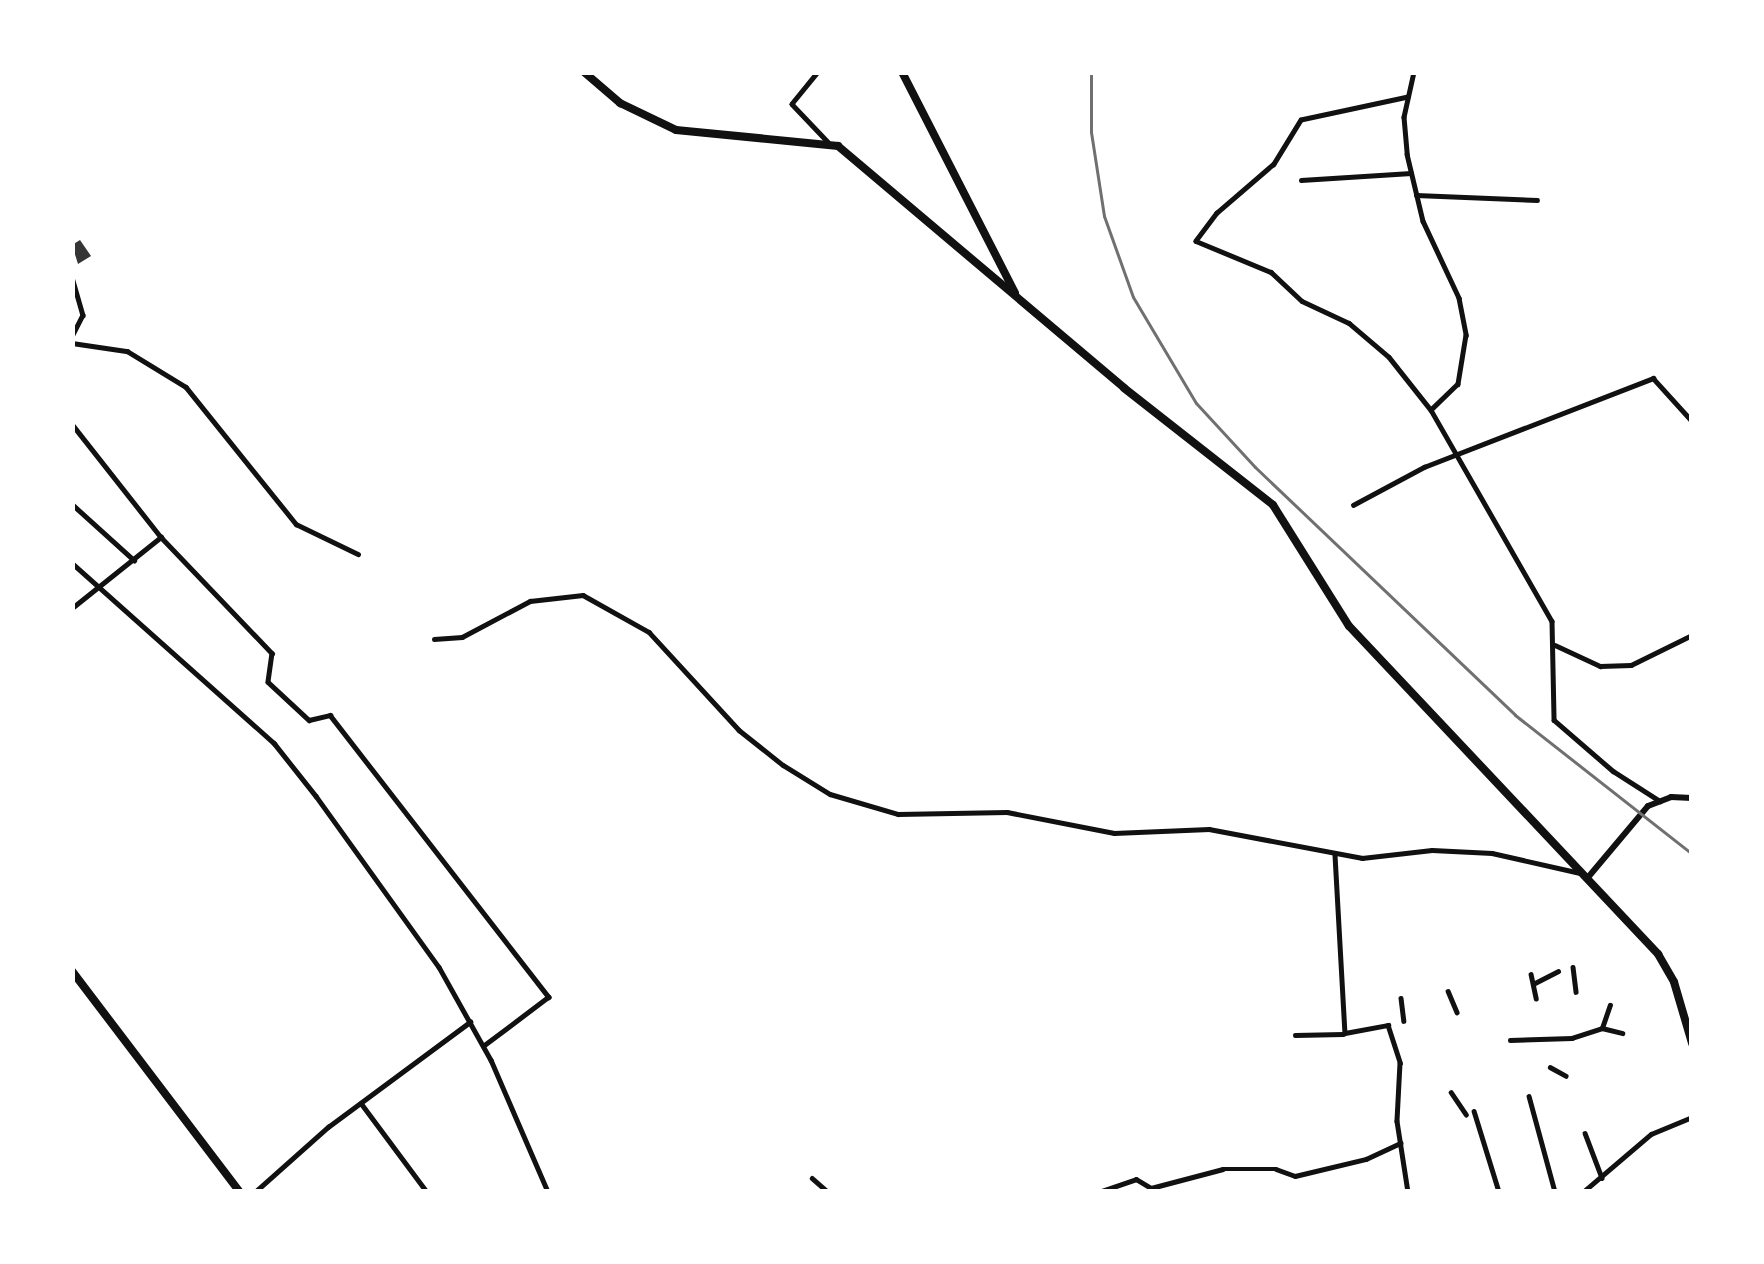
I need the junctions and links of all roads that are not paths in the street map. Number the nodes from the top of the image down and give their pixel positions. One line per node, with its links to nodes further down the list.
1 (584, 72): 6 (main road)
2 (818, 72): 6 (street)
3 (902, 72): 12 (main road)
4 (1414, 72): 5 (street)
5 (1408, 97): 7 (street); 14 (street)
6 (828, 142): 12 (main road)
7 (1411, 173): 8 (street); 9 (street)
8 (1301, 180)
9 (1416, 195): 10 (street); 14 (street)
10 (1537, 200)
11 (72, 277): 13 (street)
12 (1023, 304): 32 (main road)
13 (72, 340): 21 (street)
14 (1431, 410): 17 (street)
15 (1692, 421): 17 (street)
16 (72, 424): 20 (street)
17 (1458, 455): 19 (street); 28 (street)
18 (72, 504): 22 (street)
19 (1353, 506)
20 (161, 537): 22 (street); 52 (street)
21 (358, 554)
22 (134, 560): 24 (street)
23 (72, 563): 24 (street)
24 (100, 588): 25 (street); 45 (street)
25 (72, 608)
26 (1692, 635): 28 (street)
27 (434, 639): 31 (street)
28 (1555, 645): 30 (street)
29 (1692, 798): 30 (street)
30 (1660, 800): 32 (street)
31 (1336, 855): 32 (street); 47 (street)
32 (1590, 875): 51 (main road)
33 (1574, 967): 39 (street)
34 (72, 971): 63 (main road)
35 (1558, 971): 37 (street)
36 (1531, 974): 37 (street)
37 (1533, 985): 41 (street)
38 (1448, 992): 43 (street)
39 (1576, 992)
40 (1401, 998): 44 (street)
41 (1536, 998)
42 (1610, 1004): 46 (street)
43 (1457, 1012)
44 (1404, 1021)
45 (470, 1022): 52 (street); 57 (street)
46 (1602, 1028): 48 (street); 50 (street)
47 (1345, 1034): 49 (street); 60 (street)
48 (1622, 1034)
49 (1295, 1035)
50 (1510, 1040)
51 (1692, 1042)
52 (484, 1046): 66 (street)
53 (1550, 1067): 54 (street)
54 (1565, 1076)
55 (1451, 1092): 70 (street)
56 (1529, 1096): 71 (street)
57 (361, 1103): 64 (street); 65 (street)
58 (1692, 1117): 62 (street)
59 (1585, 1133): 62 (street)
60 (1401, 1143): 68 (street); 69 (street)
61 (812, 1178): 67 (street)
62 (1602, 1179): 72 (street)
63 (240, 1192)
64 (255, 1192)
65 (427, 1192)
66 (548, 1192)
67 (828, 1192)
68 (1099, 1192)
69 (1408, 1192)
70 (1499, 1192)
71 (1555, 1192)
72 (1583, 1192)

